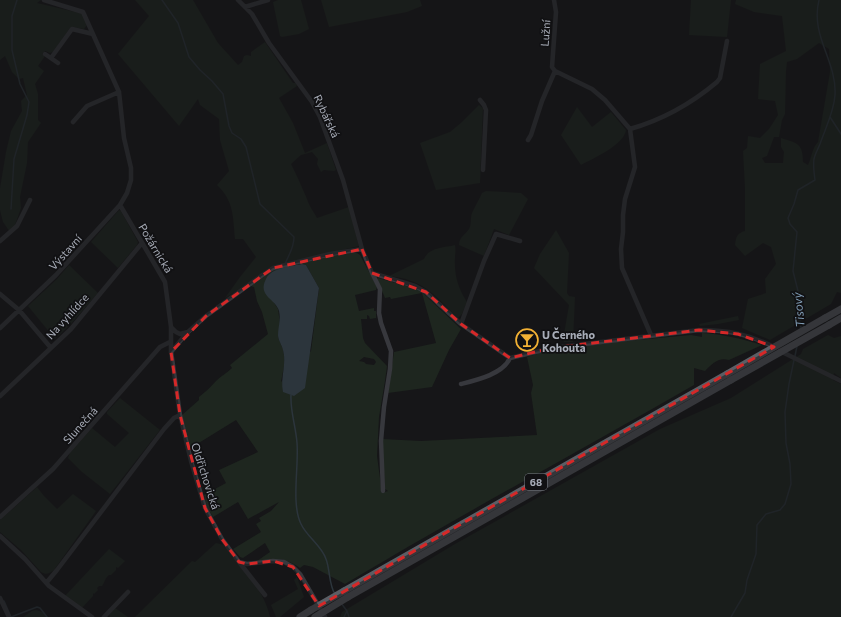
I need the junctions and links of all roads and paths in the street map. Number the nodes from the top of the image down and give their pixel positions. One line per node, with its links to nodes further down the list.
1 (238, 0): 5 (street, Rybářská)
2 (268, 0): 5 (street)
3 (554, 0): 11 (street, Lužní)
4 (46, 1): 6 (street)
5 (245, 7): 23 (street, Rybářská)
6 (93, 34): 9 (street); 12 (street)
7 (727, 42): 15 (street)
8 (45, 54): 9 (street)
9 (51, 58): 10 (street)
10 (58, 63)
11 (553, 69): 15 (street); 16 (street, Lužní)
12 (119, 92): 14 (street); 19 (street, Výstavní)
13 (480, 100): 17 (street)
14 (73, 122)
15 (630, 128): 34 (street)
16 (528, 140)
17 (483, 170)
18 (30, 200): 21 (street)
19 (120, 205): 22 (street, Požárnická); 27 (street, Výstavní)
20 (520, 240): 30 (street)
21 (0, 241)
22 (142, 243): 31 (street, Požárnická); 36 (street, Na vyhlídce)
23 (362, 249): 24 (street, Rybářská); 33 (street)
24 (372, 273): 30 (street); 43 (street, Rybářská)
25 (0, 294): 27 (street)
26 (841, 309): 29 (highway, 68)
27 (19, 310): 32 (street, Výstavní); 36 (street)
28 (841, 318): 29 (highway, 68)
29 (827, 322): 51 (highway, 68, bridge)
30 (461, 324): 38 (street)
31 (171, 327): 33 (street); 35 (street, Požárnická)
32 (0, 328)
33 (188, 332): 37 (street)
34 (651, 335): 38 (street); 39 (street)
35 (170, 342): 37 (street, Požárnická); 44 (street, Slunečná)
36 (52, 348): 41 (street, Na vyhlídce)
37 (171, 352): 42 (street, Oldřichovická)
38 (510, 358): 40 (street)
39 (841, 381)
40 (461, 384)
41 (0, 396)
42 (180, 415): 46 (street, Oldřichovická); 47 (street)
43 (383, 491)
44 (0, 517)
45 (0, 536): 47 (street)
46 (239, 562): 49 (street, Oldřichovická); 56 (street)
47 (47, 582): 53 (street)
48 (128, 592): 54 (street)
49 (265, 595)
50 (0, 598): 52 (street)
51 (314, 615): 55 (highway, 68)
52 (9, 617)
53 (92, 617)
54 (104, 617)
55 (300, 617)
56 (325, 617)

